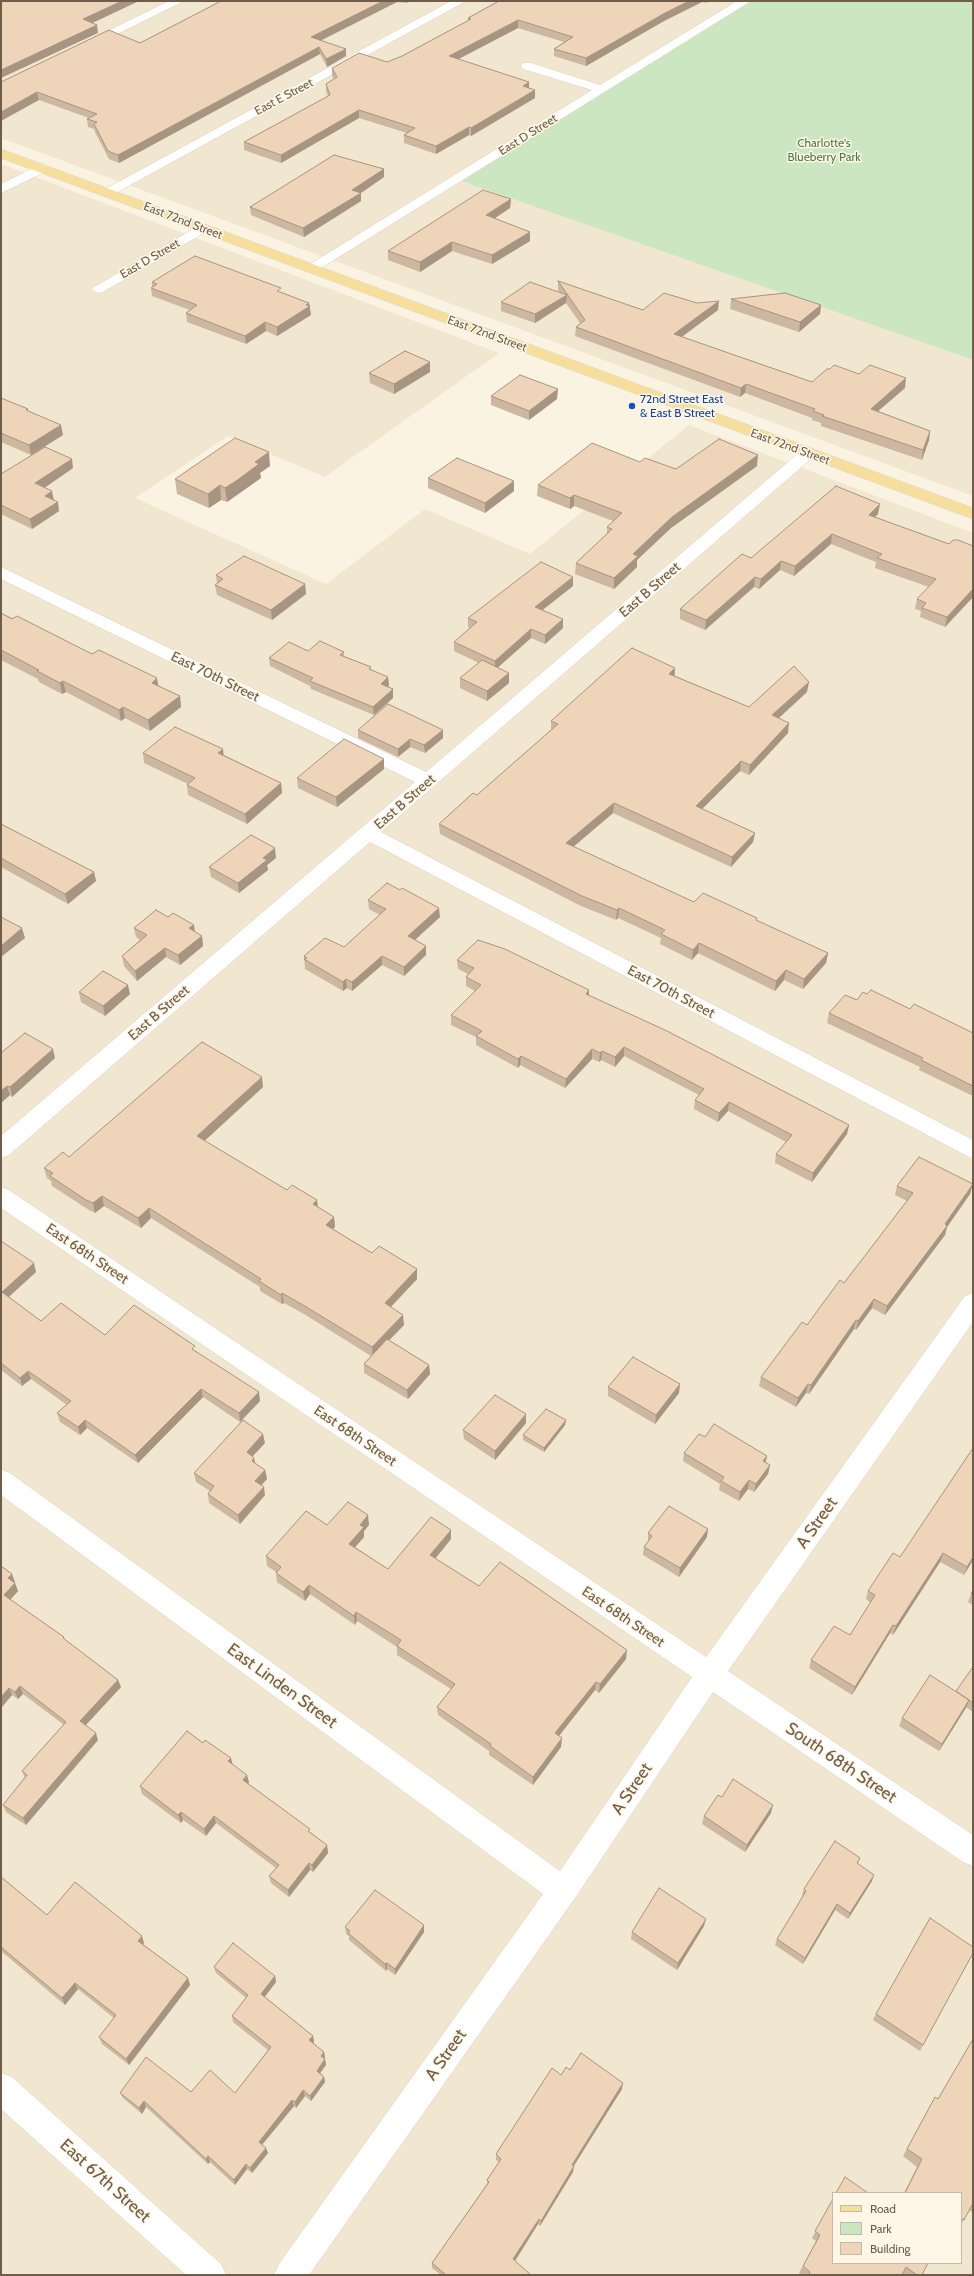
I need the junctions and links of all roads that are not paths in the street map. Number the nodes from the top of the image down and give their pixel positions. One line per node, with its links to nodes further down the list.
1 (178, 1): 4 (street)
2 (460, 1): 10 (street, East E Street)
3 (745, 1): 6 (street, East D Street)
4 (72, 51)
5 (527, 66): 6 (street)
6 (602, 89): 12 (street, East D Street)
7 (1, 153): 8 (main road, East 72nd Street)
8 (42, 168): 9 (street); 10 (main road, East 72nd Street)
9 (1, 189)
10 (108, 192): 11 (main road, East 72nd Street)
11 (202, 228): 12 (main road, East 72nd Street); 13 (street, East D Street)
12 (311, 268): 14 (main road, East 72nd Street)
13 (98, 289)
14 (808, 454): 15 (main road, East 72nd Street); 17 (street, East B Street)
15 (973, 514)
16 (1, 572): 17 (street, East 70th Street)
17 (428, 781): 18 (street, East B Street)
18 (368, 833): 19 (street, East B Street); 20 (street, East 70th Street)
19 (1, 1149)
20 (973, 1150)
21 (1, 1196): 24 (street, East 68th Street)
22 (973, 1303): 24 (street, A Street)
23 (1, 1481): 26 (street, East Linden Street)
24 (709, 1675): 25 (street, South 68th Street); 26 (street, A Street)
25 (973, 1852)
26 (563, 1891): 29 (street, A Street)
27 (1, 2088): 28 (street, East 67th Street)
28 (210, 2275)
29 (290, 2275)

